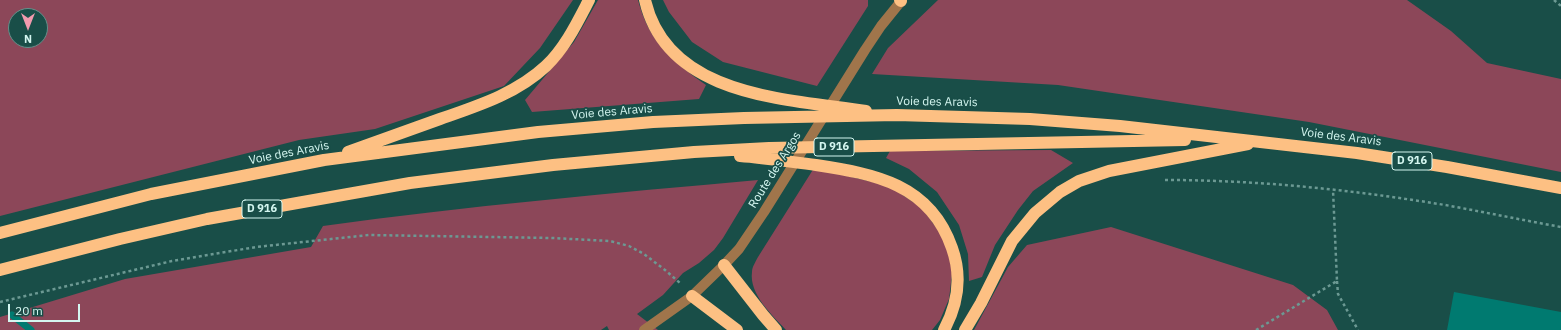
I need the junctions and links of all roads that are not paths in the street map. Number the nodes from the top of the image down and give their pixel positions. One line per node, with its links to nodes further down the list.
1 (590, 0): 8 (highway)
2 (645, 0): 4 (highway)
3 (901, 0): 11 (street, Route des Argos)
4 (897, 115): 5 (highway, Voie des Aravis / D 916); 8 (highway, Voie des Aravis / D 916)
5 (1234, 139): 6 (highway, Voie des Aravis / D 916); 7 (highway, Voie des Aravis / D 916)
6 (1261, 142): 9 (highway, Voie des Aravis / D 916); 18 (highway)
7 (694, 152): 12 (highway, Voie des Aravis / D 916); 17 (highway)
8 (324, 160): 10 (highway, Voie des Aravis / D 916)
9 (1561, 188)
10 (0, 233)
11 (724, 265): 13 (street, Route des Argos); 16 (highway)
12 (0, 270)
13 (692, 296): 14 (street, Route des Argos); 15 (highway)
14 (644, 330)
15 (737, 330)
16 (776, 330)
17 (944, 330)
18 (965, 330)

